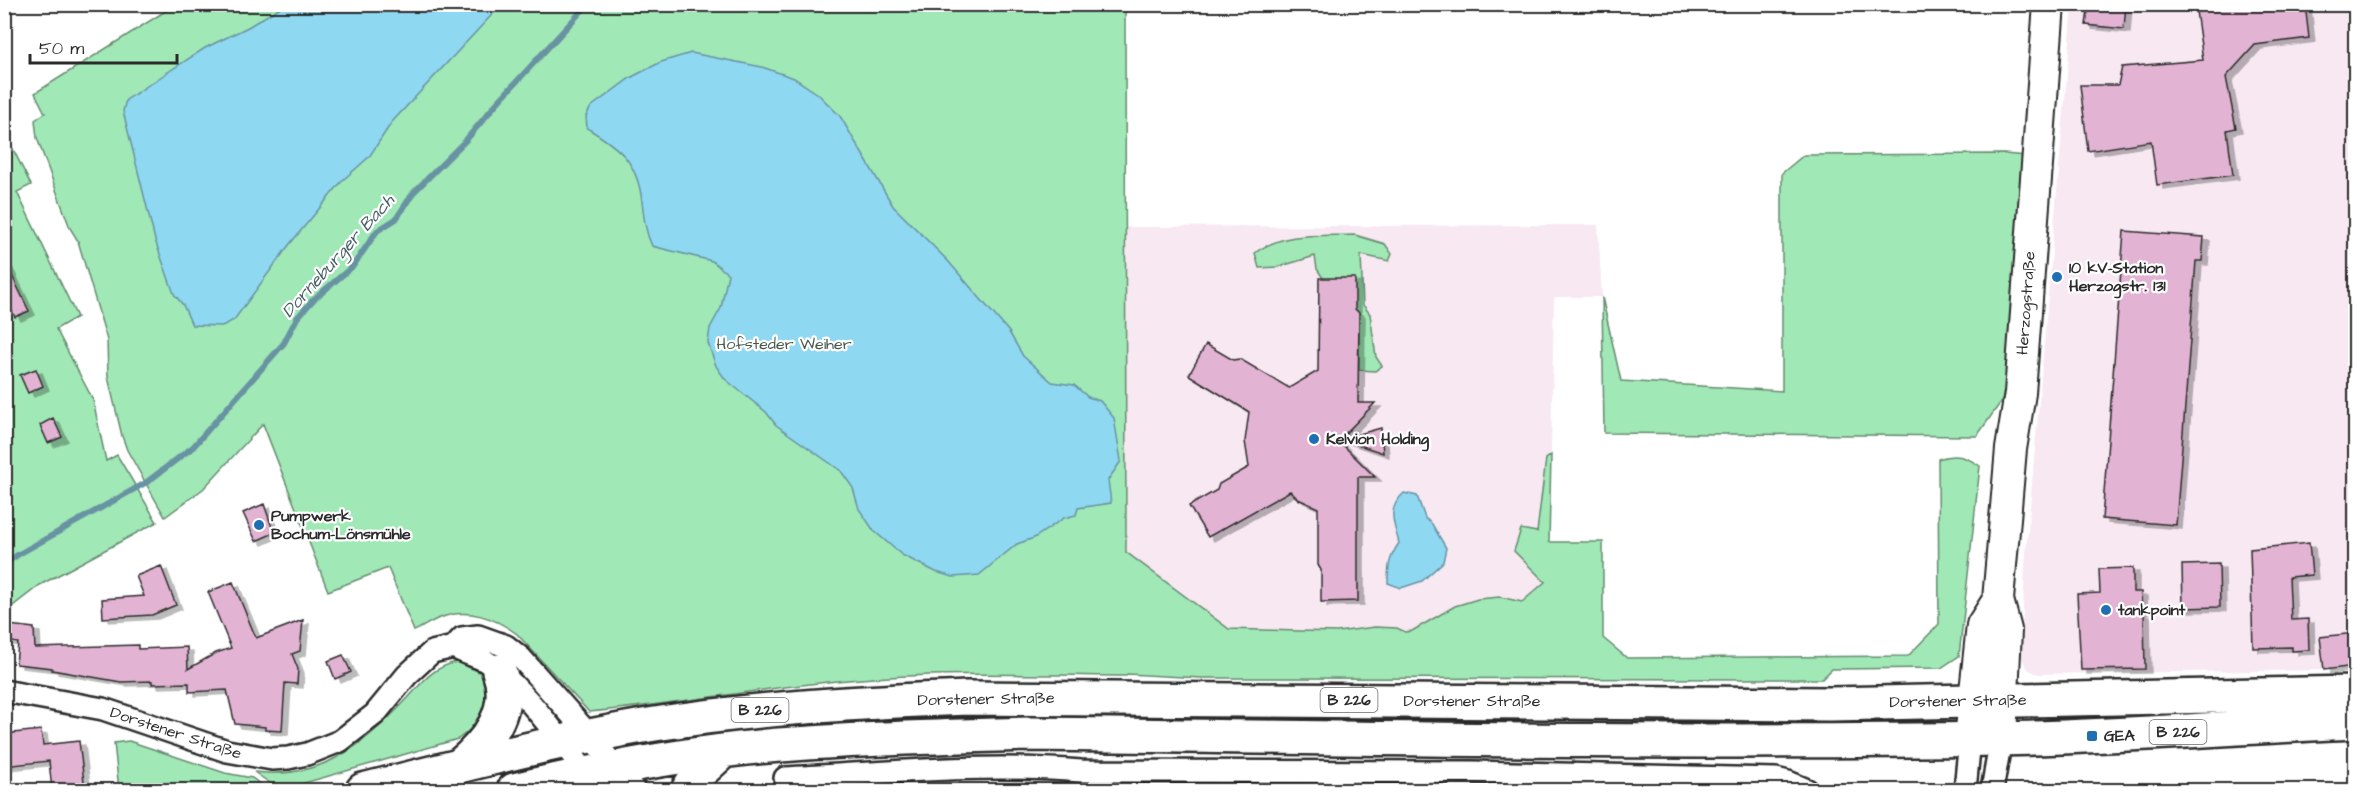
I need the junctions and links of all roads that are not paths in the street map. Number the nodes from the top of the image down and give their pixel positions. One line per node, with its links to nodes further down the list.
1 (2049, 4): 6 (street, Herzogstraße)
2 (454, 647): 3 (street, Dorstener Straße); 4 (street, Dorstener Straße); 8 (street, Dorstener Straße)
3 (499, 671): 8 (street, Dorstener Straße); 11 (main road)
4 (4, 691)
5 (2355, 693): 6 (main road, Dorstener Straße / B 226)
6 (1988, 701): 8 (main road, Dorstener Straße / B 226); 9 (street, Herzogstraße)
7 (2355, 722): 9 (main road, B 226)
8 (576, 739): 11 (main road, Dorstener Straße / B 226); 13 (street, Dorstener Straße); 13 (street, Dorstener Straße)
9 (1986, 739): 10 (main road, B 226); 18 (street, Herzogstraße); 19 (street, Herzogstraße)
10 (722, 752): 13 (main road, B 226); 16 (main road)
11 (458, 767): 14 (main road, Dorstener Straße / B 226)
12 (785, 778): 17 (street)
13 (609, 781): 15 (main road, B 226)
14 (363, 790)
15 (514, 790)
16 (688, 790)
17 (1807, 790)
18 (1965, 790)
19 (1992, 790)

